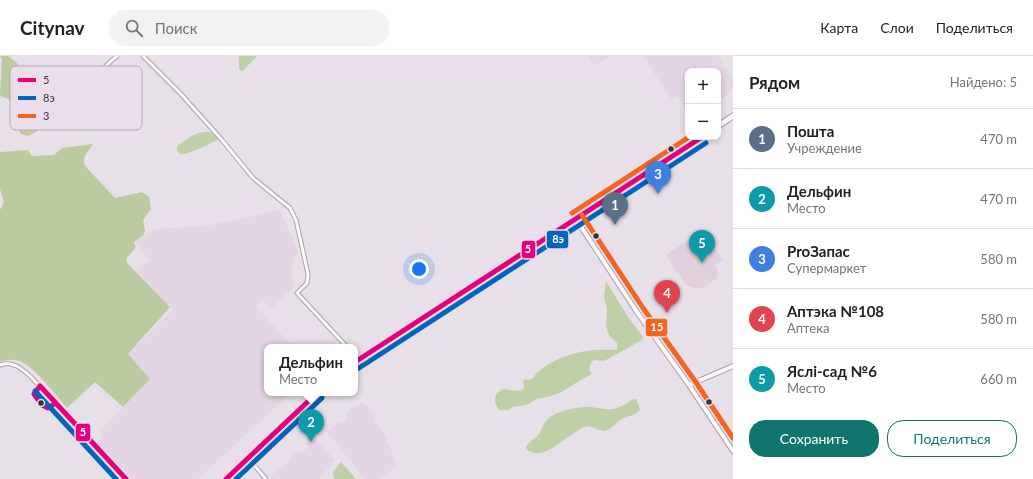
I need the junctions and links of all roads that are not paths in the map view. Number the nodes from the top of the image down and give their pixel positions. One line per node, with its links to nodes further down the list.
1 (117, 56): 3 (street)
2 (143, 56): 8 (street)
3 (106, 66)
4 (733, 116): 5 (main road)
5 (721, 124)
6 (697, 140): 7 (main road)
7 (576, 219): 9 (main road); 12 (street)
8 (344, 344)
9 (358, 358)
10 (0, 366): 16 (street)
11 (733, 366): 12 (street)
12 (689, 385): 14 (street)
13 (315, 396): 15 (main road)
14 (733, 451)
15 (248, 458): 17 (main road); 18 (street)
16 (126, 479)
17 (226, 479)
18 (266, 479)

